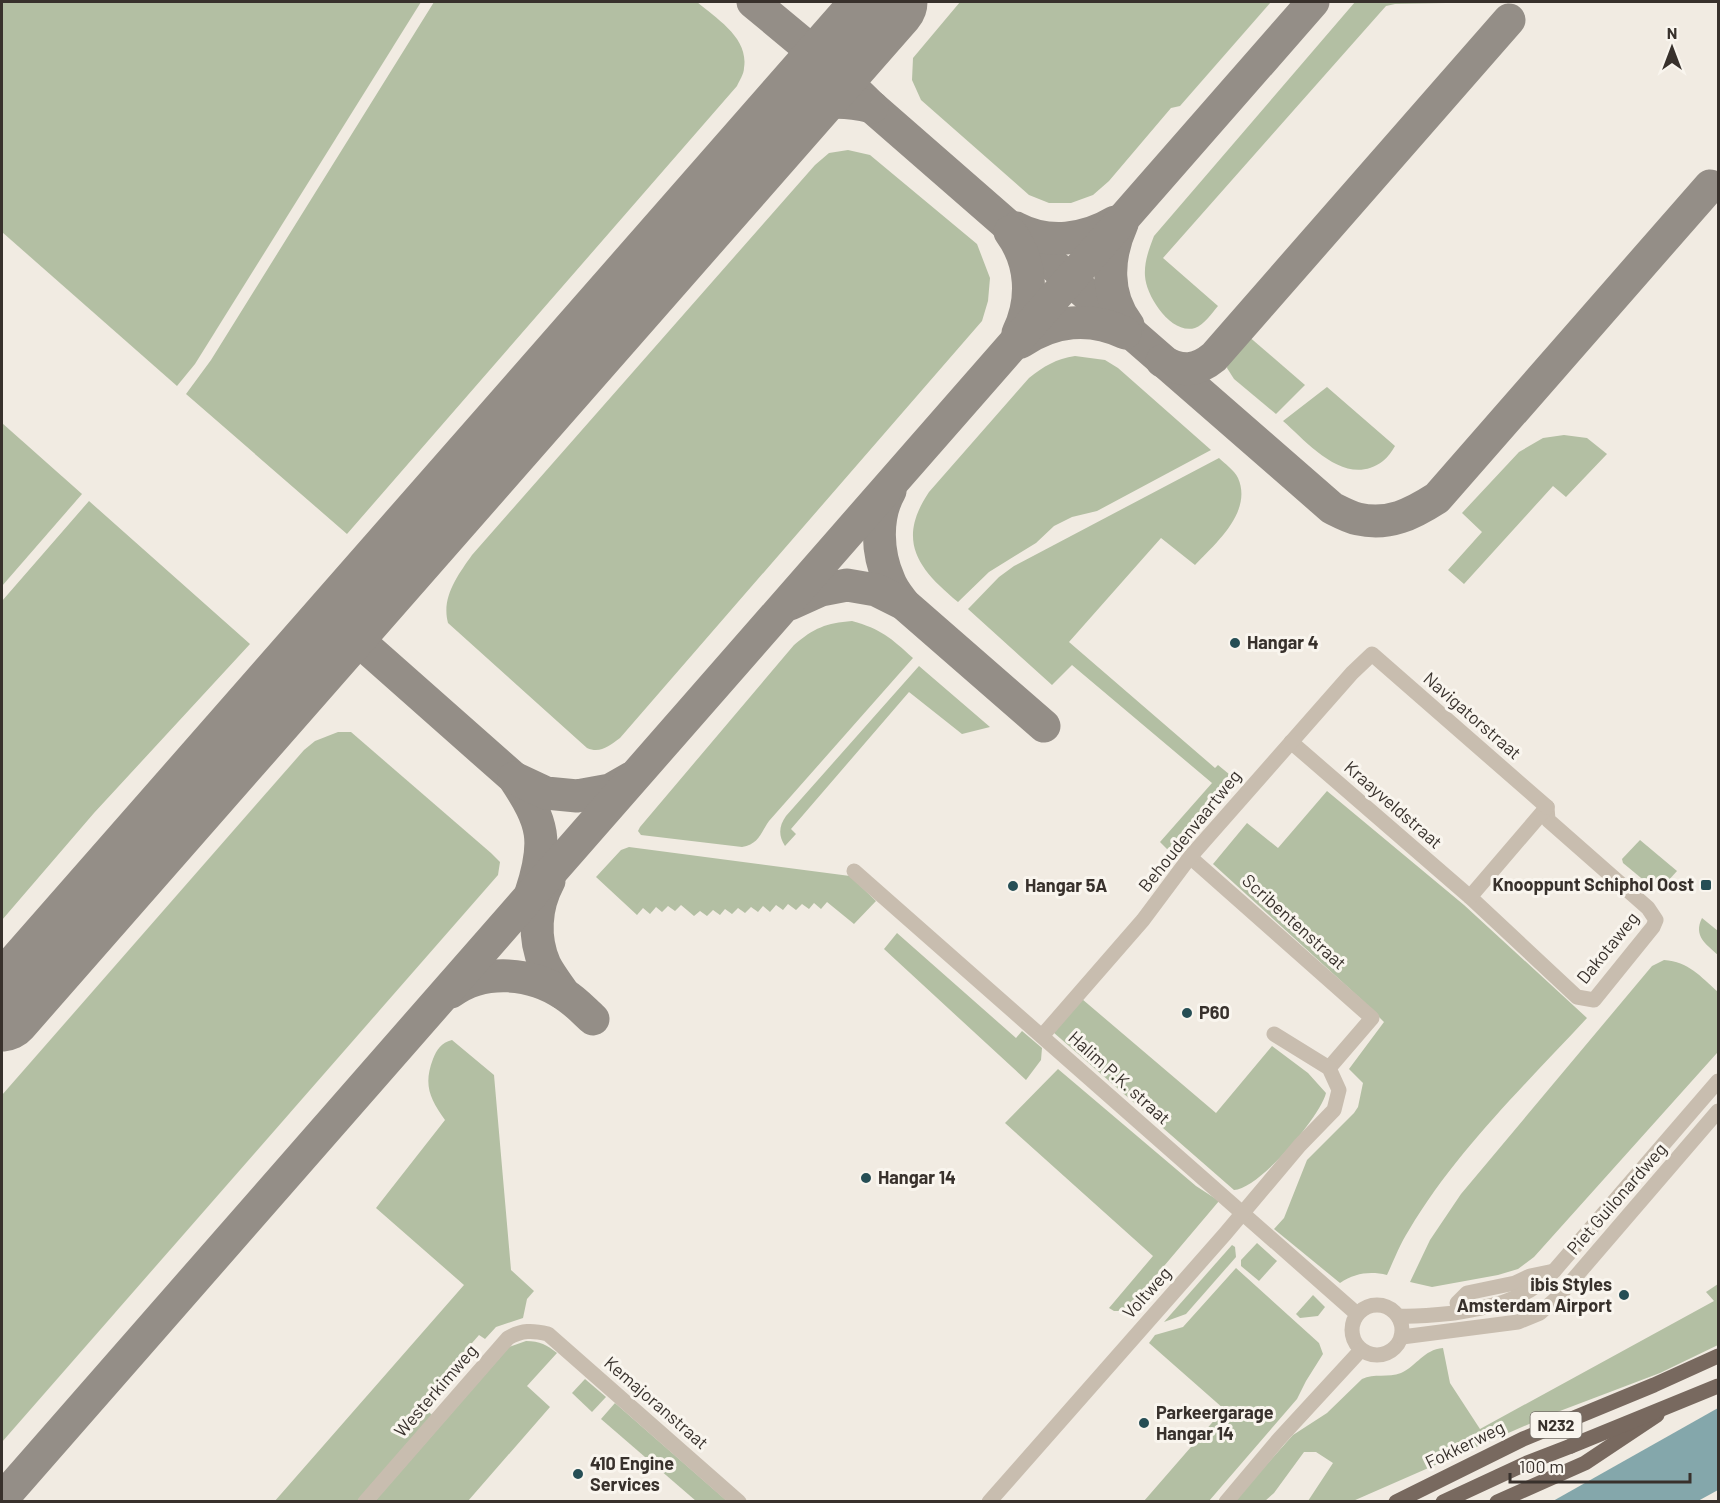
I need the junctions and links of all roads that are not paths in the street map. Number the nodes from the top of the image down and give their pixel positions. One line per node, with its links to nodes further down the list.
1 (1372, 654): 2 (street, Behoudenvaartweg); 3 (street, Navigatorstraat)
2 (1292, 742): 4 (street, Behoudenvaartweg); 6 (street, Kraayveldstraat)
3 (1547, 807): 6 (street); 6 (street, Dakotaweg)
4 (1190, 857): 8 (street, Behoudenvaartweg); 9 (street, Scribentenstraat)
5 (854, 871): 8 (street, Halim P.K. straat)
6 (1470, 897)
7 (1275, 1034): 9 (street)
8 (1042, 1036): 12 (street, Halim P.K. straat)
9 (1329, 1068): 12 (street, Voltweg)
10 (1719, 1081): 13 (street, Piet Guilonardweg)
11 (1719, 1111): 18 (street, Piet Guilonardweg)
12 (1243, 1213): 15 (street, Halim P.K. straat); 25 (street, Voltweg)
13 (1554, 1271): 14 (street, Piet Guilonardweg); 14 (street, Piet Guilonardweg)
14 (1452, 1309): 16 (street, Piet Guilonardweg)
15 (1357, 1314): 16 (street); 19 (street)
16 (1398, 1316): 18 (street)
17 (548, 1334): 23 (street, Westerkimweg); 24 (street, Kemajoranstraat)
18 (1402, 1337): 19 (street)
19 (1361, 1350): 26 (street)
20 (1719, 1356): 27 (main road, Fokkerweg / N232)
21 (1719, 1377): 29 (main road, N232)
22 (1719, 1386): 28 (main road, N232, bridge)
23 (365, 1502)
24 (739, 1502)
25 (989, 1502)
26 (1226, 1502)
27 (1396, 1502)
28 (1443, 1502)
29 (1497, 1502)

